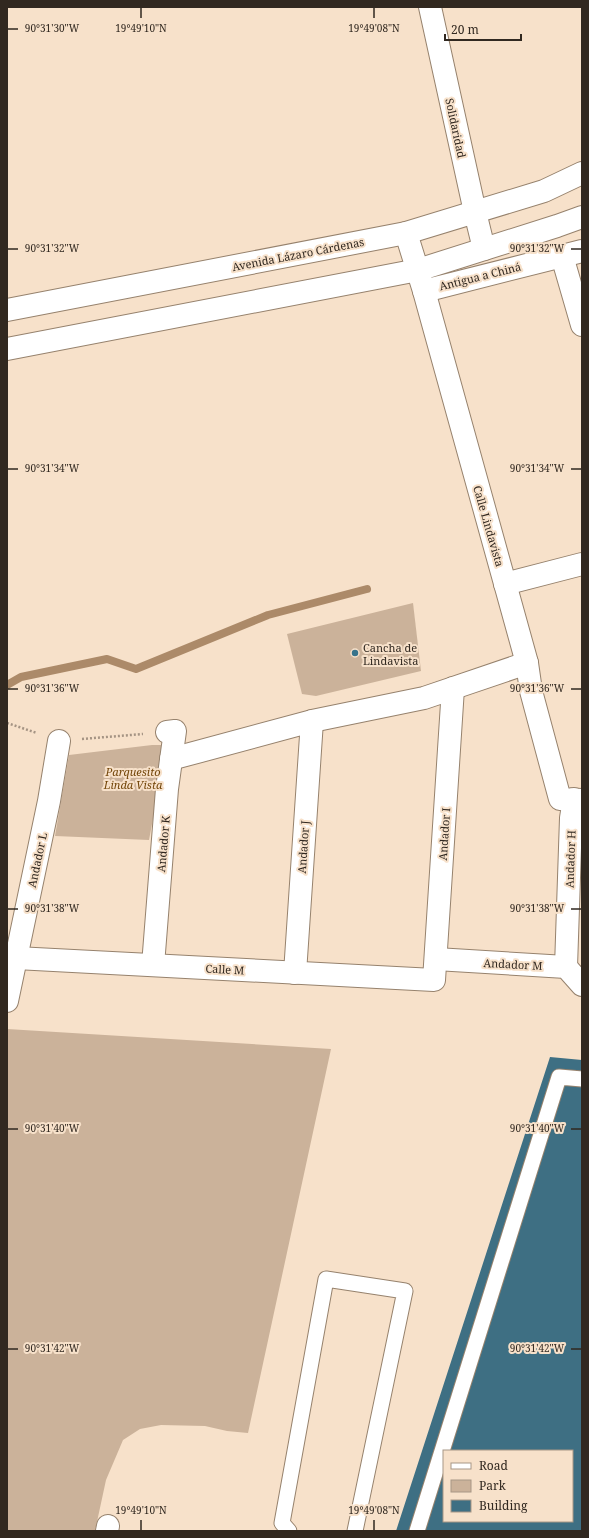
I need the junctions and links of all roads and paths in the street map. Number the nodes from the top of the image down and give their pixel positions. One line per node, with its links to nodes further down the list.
1 (430, 7): 3 (street, Solidaridad)
2 (582, 173): 3 (street, Avenida Lázaro Cárdenas)
3 (474, 212): 5 (street, Avenida Lázaro Cárdenas); 6 (street, Solidaridad)
4 (582, 217): 6 (street)
5 (406, 233): 8 (street, Calle Lindavista); 9 (street, Avenida Lázaro Cárdenas)
6 (484, 249): 8 (street)
7 (572, 253): 8 (street, Antigua a Chiná); 10 (street)
8 (421, 280): 11 (street); 13 (street, Calle Lindavista)
9 (7, 310)
10 (582, 325)
11 (7, 349)
12 (582, 564): 13 (street)
13 (506, 584): 14 (street, Calle Lindavista)
14 (527, 663): 15 (street); 21 (street, Calle Lindavista)
15 (453, 688): 16 (street); 23 (street, Andador I)
16 (312, 721): 20 (street); 26 (street, Andador J)
17 (7, 723): 19 (path)
18 (167, 732): 19 (path); 20 (street, Andador K)
19 (59, 741): 22 (street, Andador L)
20 (171, 759): 24 (street, Andador K)
21 (578, 799): 25 (street, Andador H)
22 (16, 958): 24 (street, Calle M); 29 (street, Andador L)
23 (436, 959): 25 (street, Andador M); 27 (street, Andador I)
24 (153, 965): 26 (street, Calle M)
25 (566, 967): 28 (street)
26 (295, 973): 27 (street, Calle M)
27 (434, 980)
28 (582, 985)
29 (7, 1001)
30 (582, 1079): 33 (lane)
31 (289, 1531): 32 (lane)
32 (355, 1531)
33 (417, 1531)

